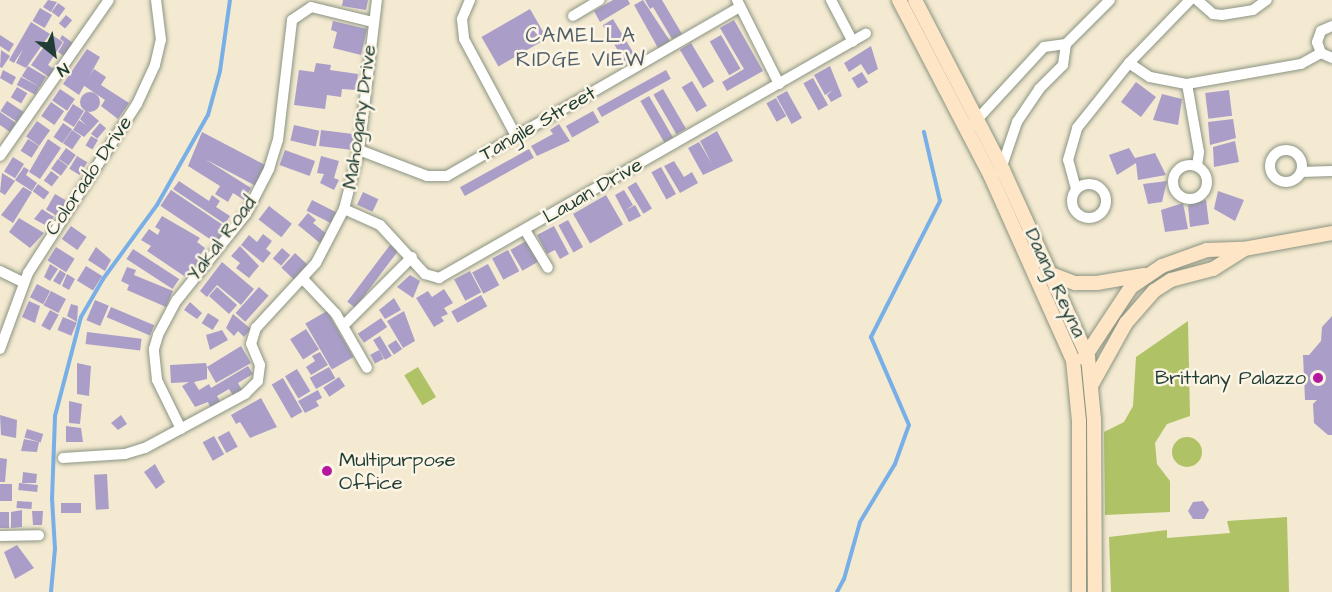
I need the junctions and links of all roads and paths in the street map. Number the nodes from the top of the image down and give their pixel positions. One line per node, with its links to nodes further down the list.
1 (109, 0): 28 (street)
2 (156, 0): 44 (street, Colorado Drive)
3 (377, 0): 15 (street, Mahogany Drive)
4 (470, 0): 26 (street)
5 (600, 0): 14 (street)
6 (831, 0): 18 (street)
7 (899, 0): 25 (main road, Daang Reyna)
8 (915, 0): 24 (main road, Daang Reyna)
9 (1110, 0): 19 (street)
10 (1190, 0): 21 (street)
11 (1197, 0): 12 (street)
12 (1267, 0)
13 (738, 4): 22 (street); 26 (street, Tangile Street)
14 (573, 16)
15 (373, 22): 27 (street, Mahogany Drive); 52 (street, Yakal Road)
16 (1332, 26): 20 (street)
17 (867, 33): 18 (street, Lauan Drive)
18 (852, 42): 22 (street, Lauan Drive)
19 (1066, 44): 24 (street); 32 (street)
20 (1327, 56): 23 (street)
21 (1129, 63): 23 (street); 33 (street)
22 (779, 84): 35 (street, Lauan Drive)
23 (1187, 84): 29 (street)
24 (979, 121): 25 (street); 32 (main road, Daang Reyna)
25 (965, 129): 32 (main road, Daang Reyna)
26 (516, 136): 27 (street, Tangile Street)
27 (359, 150): 34 (street, Mahogany Drive)
28 (0, 156)
29 (1197, 166)
30 (1332, 171): 31 (street)
31 (1301, 172)
32 (997, 174): 41 (main road, Daang Reyna); 48 (main road, Daang Reyna)
33 (1076, 189)
34 (344, 209): 38 (street, Lauan Drive); 43 (street, Mahogany Drive)
35 (525, 230): 38 (street, Lauan Drive); 39 (street)
36 (1332, 233): 37 (main road)
37 (1244, 249): 42 (main road); 51 (main road)
38 (412, 257): 45 (street)
39 (548, 268)
40 (0, 271): 44 (street)
41 (1052, 274): 42 (main road); 47 (main road, Daang Reyna)
42 (1146, 275): 47 (main road)
43 (303, 279): 45 (street); 52 (street, Mahogany Drive)
44 (23, 282): 46 (street, Colorado Drive)
45 (344, 325): 49 (street)
46 (0, 349)
47 (1088, 357): 48 (main road); 51 (main road, Daang Reyna)
48 (1073, 360): 50 (main road, Daang Reyna)
49 (367, 368)
50 (1077, 384): 51 (main road); 56 (main road, Daang Reyna)
51 (1092, 384): 57 (main road, Daang Reyna)
52 (181, 429): 53 (street)
53 (63, 458)
54 (39, 535): 55 (street)
55 (0, 536)
56 (1079, 592)
57 (1095, 592)

